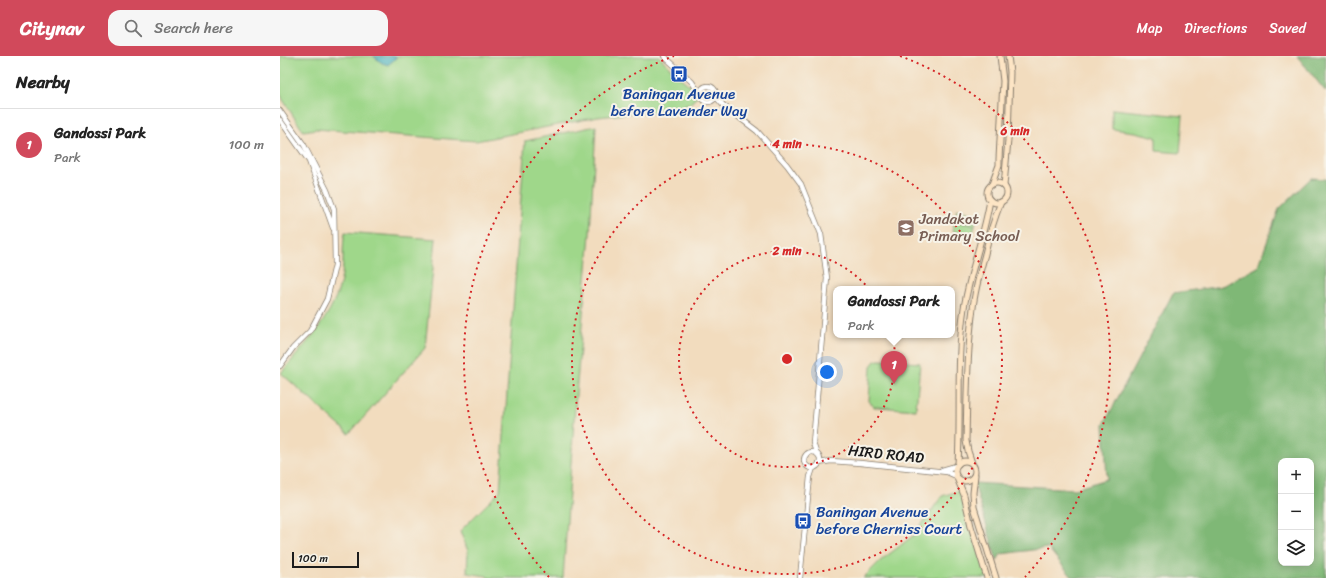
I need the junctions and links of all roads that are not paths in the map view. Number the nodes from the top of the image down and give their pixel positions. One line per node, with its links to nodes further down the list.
1 (664, 56): 4 (street)
2 (1000, 56): 10 (main road)
3 (1008, 56): 11 (main road)
4 (692, 82): 5 (street); 6 (street)
5 (706, 86): 6 (street); 7 (street)
6 (700, 94): 7 (street)
7 (714, 99): 16 (street)
8 (280, 111): 14 (street)
9 (280, 120): 14 (street)
10 (992, 184): 11 (main road); 12 (main road)
11 (1004, 186): 13 (main road)
12 (990, 200): 13 (main road); 23 (main road)
13 (1001, 202): 22 (main road)
14 (334, 232): 15 (street)
15 (280, 366)
16 (813, 443): 17 (street); 18 (street)
17 (809, 452): 18 (street); 24 (street)
18 (816, 452): 19 (street)
19 (819, 457): 20 (street, HIRD ROAD); 21 (street)
20 (831, 461): 21 (street, HIRD ROAD); 25 (street, HIRD ROAD)
21 (819, 463): 24 (street)
22 (972, 463): 23 (main road); 26 (main road)
23 (957, 465): 25 (street, HIRD ROAD); 27 (main road)
24 (810, 467): 28 (street)
25 (938, 471): 27 (street, HIRD ROAD)
26 (975, 475): 27 (main road); 30 (main road)
27 (956, 477): 29 (main road)
28 (800, 578)
29 (987, 578)
30 (996, 578)

